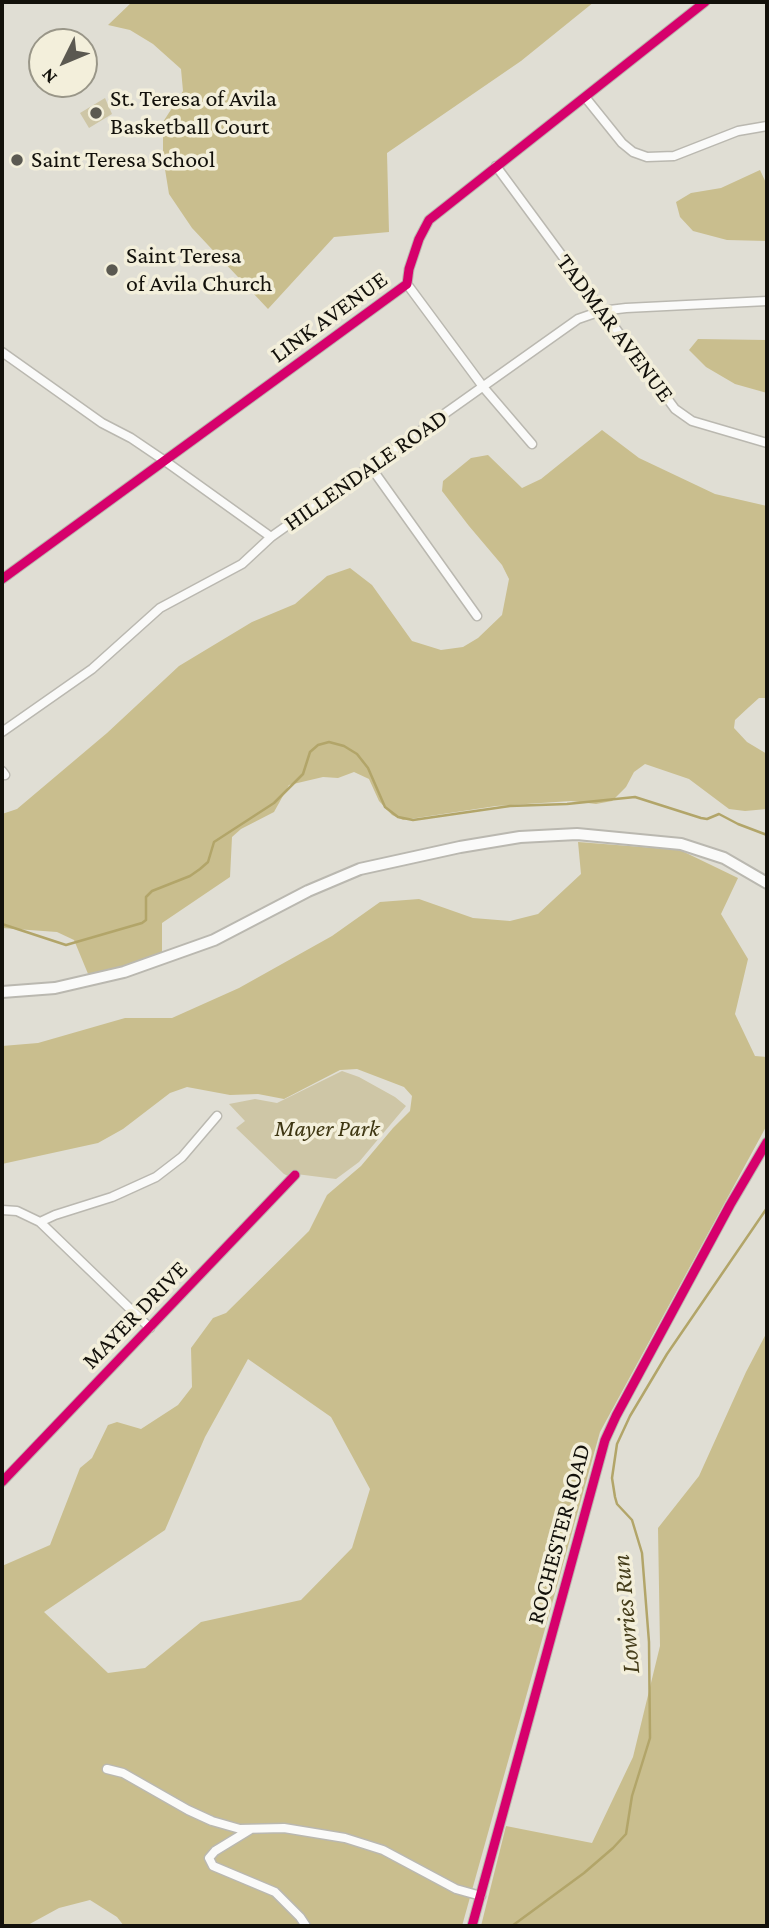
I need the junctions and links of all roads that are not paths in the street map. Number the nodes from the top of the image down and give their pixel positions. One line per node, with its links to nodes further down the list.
1 (705, 2): 2 (street, LINK AVENUE)
2 (585, 97): 3 (street); 4 (street, LINK AVENUE)
3 (767, 126)
4 (496, 166): 5 (street, LINK AVENUE); 7 (street, TADMAR AVENUE)
5 (408, 284): 9 (street); 12 (street, LINK AVENUE)
6 (767, 301): 7 (street, HILLENDALE ROAD)
7 (601, 311): 9 (street, HILLENDALE ROAD); 10 (street, TADMAR AVENUE)
8 (2, 352): 12 (street)
9 (484, 388): 11 (street); 13 (street, HILLENDALE ROAD)
10 (767, 443)
11 (532, 444)
12 (165, 461): 14 (street); 15 (street, LINK AVENUE)
13 (370, 466): 14 (street, HILLENDALE ROAD); 16 (street)
14 (271, 537): 17 (street, HILLENDALE ROAD)
15 (2, 579)
16 (477, 616)
17 (2, 732)
18 (767, 883): 19 (main road)
19 (2, 992)
20 (217, 1116): 24 (street)
21 (767, 1142): 29 (street, ROCHESTER ROAD)
22 (295, 1175): 25 (street, MAYER DRIVE)
23 (2, 1210): 24 (street)
24 (40, 1222): 25 (street)
25 (149, 1328): 26 (street, MAYER DRIVE)
26 (2, 1482)
27 (107, 1769): 28 (street)
28 (250, 1829): 29 (street); 30 (street)
29 (481, 1896): 31 (street, ROCHESTER ROAD)
30 (306, 1926)
31 (472, 1926)

